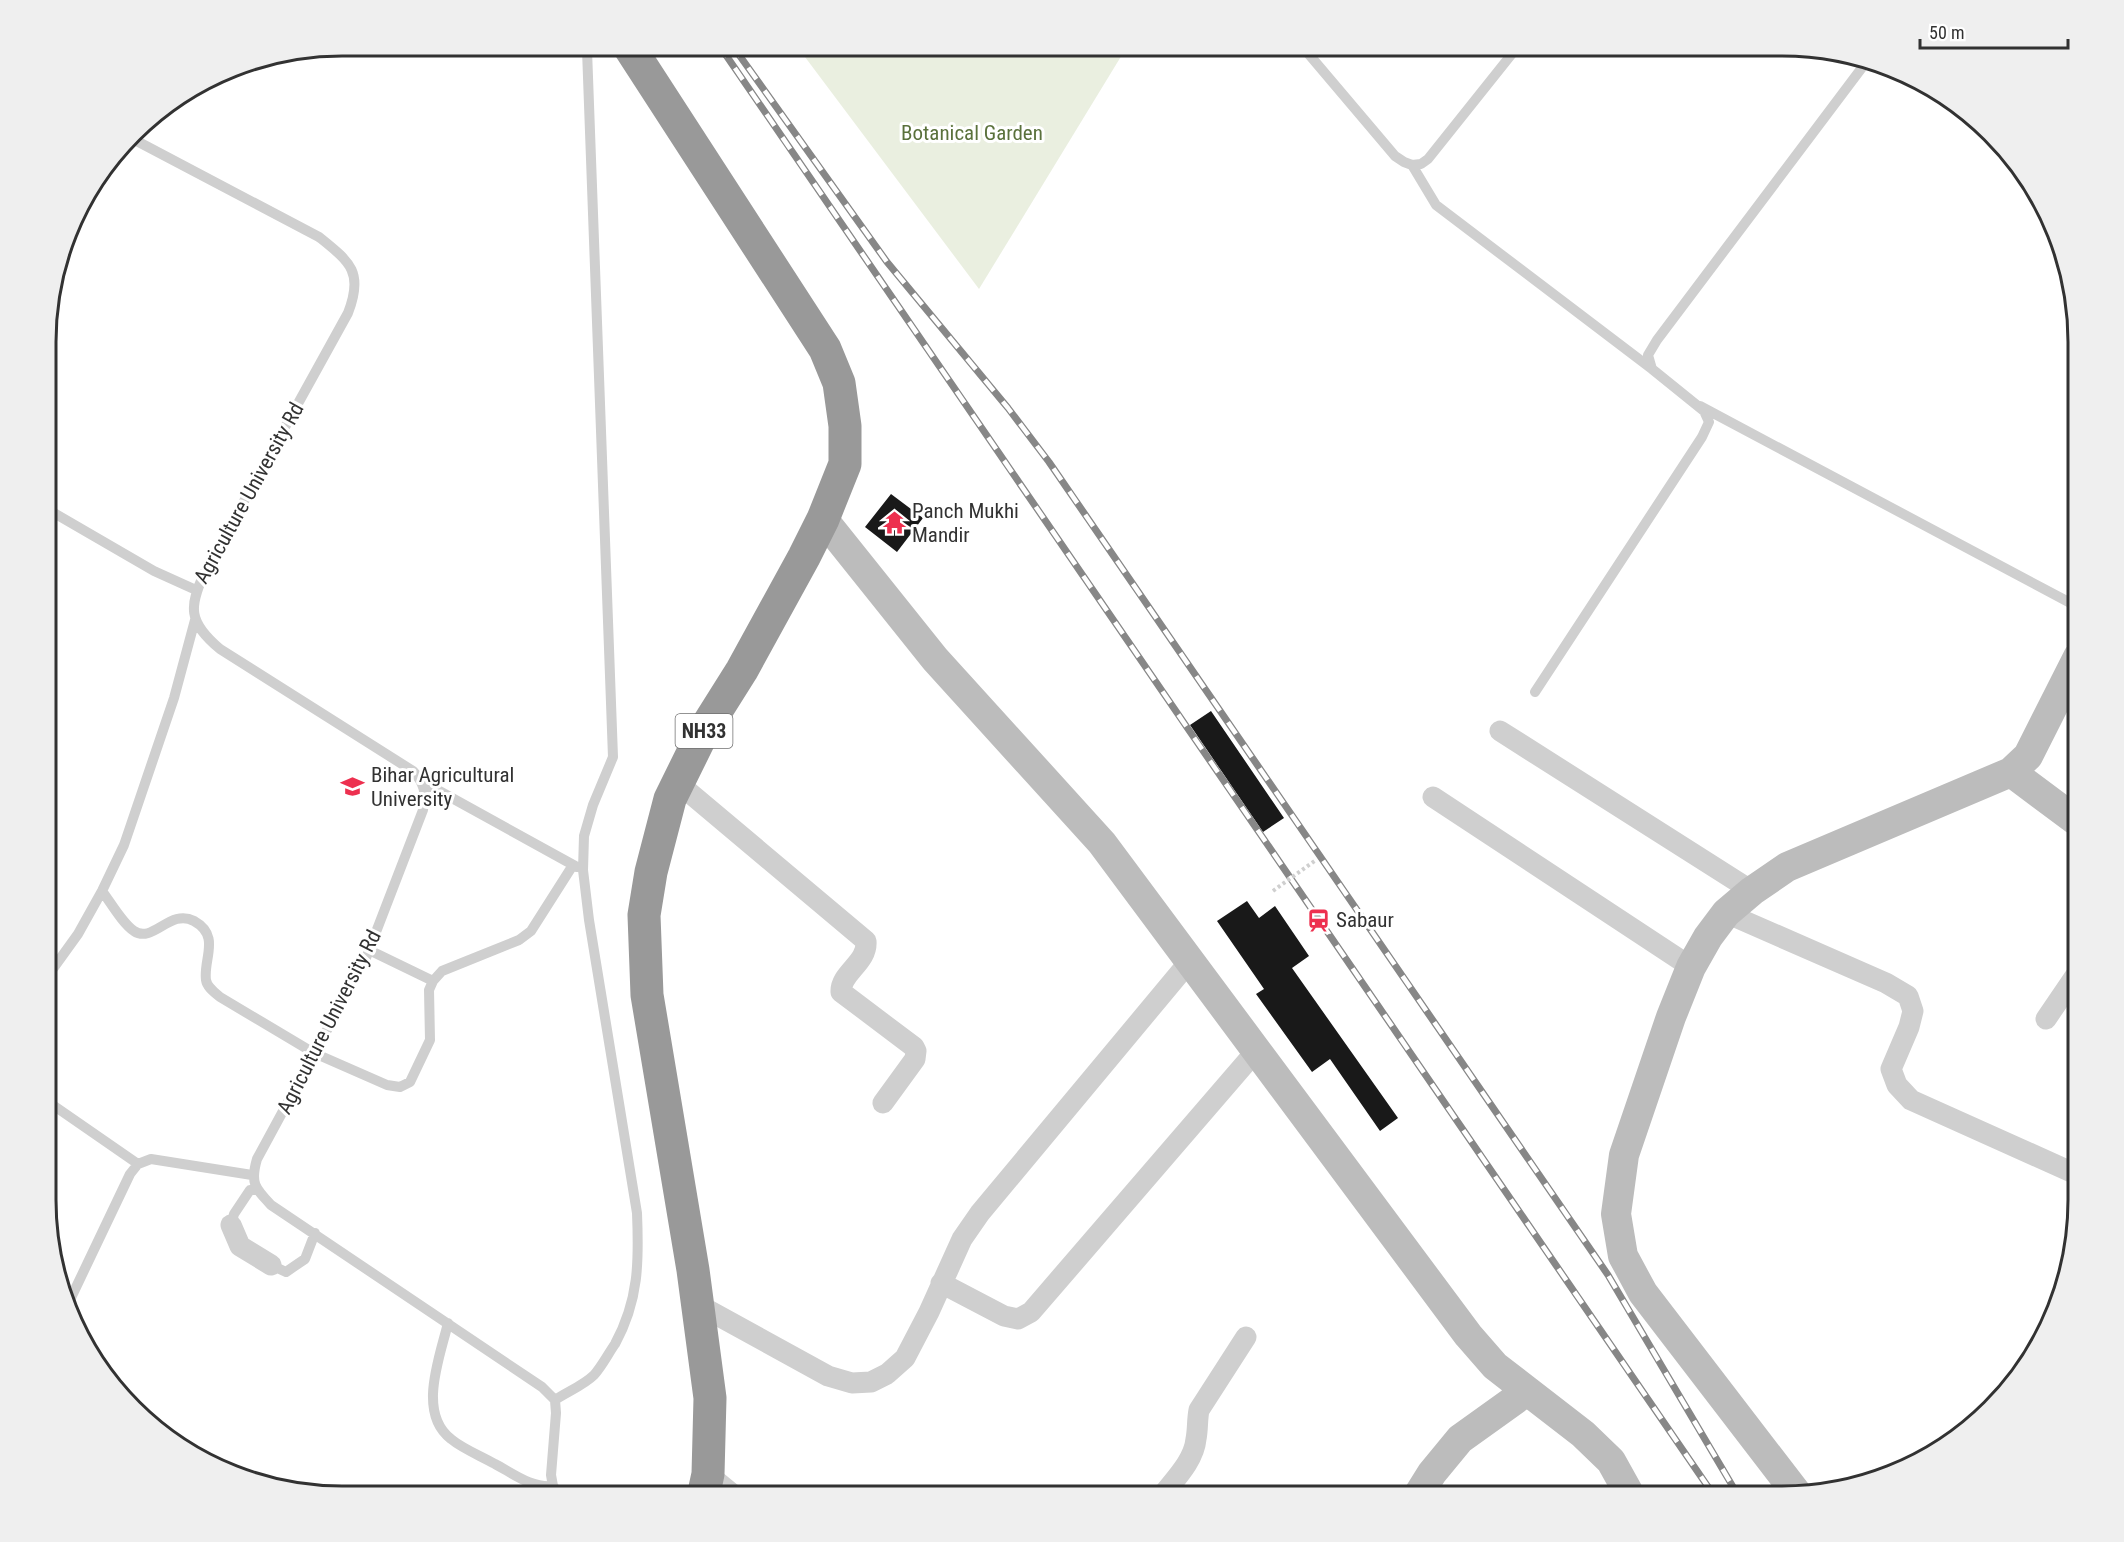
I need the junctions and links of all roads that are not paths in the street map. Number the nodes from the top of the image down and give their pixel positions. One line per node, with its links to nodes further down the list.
1 (587, 56): 23 (lane)
2 (635, 56): 11 (highway, NH33)
3 (1310, 56): 7 (lane)
4 (1510, 56): 7 (lane)
5 (1862, 67): 8 (lane)
6 (137, 141): 12 (lane, Agriculture University Rd)
7 (1412, 165): 8 (lane)
8 (1652, 369): 9 (lane)
9 (1696, 404): 13 (lane); 16 (lane)
10 (56, 514): 12 (lane)
11 (823, 519): 20 (highway, NH33); 28 (street)
12 (196, 590): 14 (lane, Agriculture University Rd)
13 (2068, 602)
14 (195, 620): 19 (lane); 24 (lane, Agriculture University Rd)
15 (2068, 677): 18 (street)
16 (1535, 692)
17 (1500, 731): 25 (street)
18 (2011, 772): 22 (street); 25 (street)
19 (423, 782): 23 (lane); 27 (lane, Agriculture University Rd)
20 (678, 783): 36 (street); 47 (highway, NH33)
21 (1433, 797): 30 (street)
22 (2068, 815)
23 (578, 867): 31 (lane); 51 (lane)
24 (102, 891): 29 (lane, Agriculture University Rd); 35 (lane)
25 (1752, 891): 26 (street)
26 (1726, 913): 30 (street); 39 (street)
27 (369, 950): 31 (lane); 35 (lane, Agriculture University Rd)
28 (1189, 962): 34 (street); 45 (street)
29 (56, 966)
30 (1691, 968): 57 (street)
31 (433, 981): 35 (lane)
32 (2068, 987): 33 (street)
33 (2046, 1019)
34 (1256, 1051): 45 (street); 50 (street)
35 (314, 1053): 40 (lane, Agriculture University Rd)
36 (883, 1104)
37 (56, 1107): 38 (lane)
38 (138, 1164): 40 (lane); 46 (lane)
39 (2068, 1171)
40 (252, 1175): 41 (lane)
41 (256, 1190): 42 (lane); 43 (lane)
42 (231, 1225): 44 (street)
43 (315, 1233): 44 (lane); 48 (lane)
44 (271, 1265)
45 (941, 1283): 47 (street)
46 (72, 1295)
47 (697, 1304): 52 (highway, NH33)
48 (448, 1323): 51 (lane); 53 (lane)
49 (1246, 1337): 54 (street)
50 (1527, 1391): 55 (street); 56 (street)
51 (555, 1400): 53 (lane)
52 (706, 1485)
53 (553, 1486)
54 (1169, 1486)
55 (1423, 1486)
56 (1625, 1486)
57 (1791, 1486)

